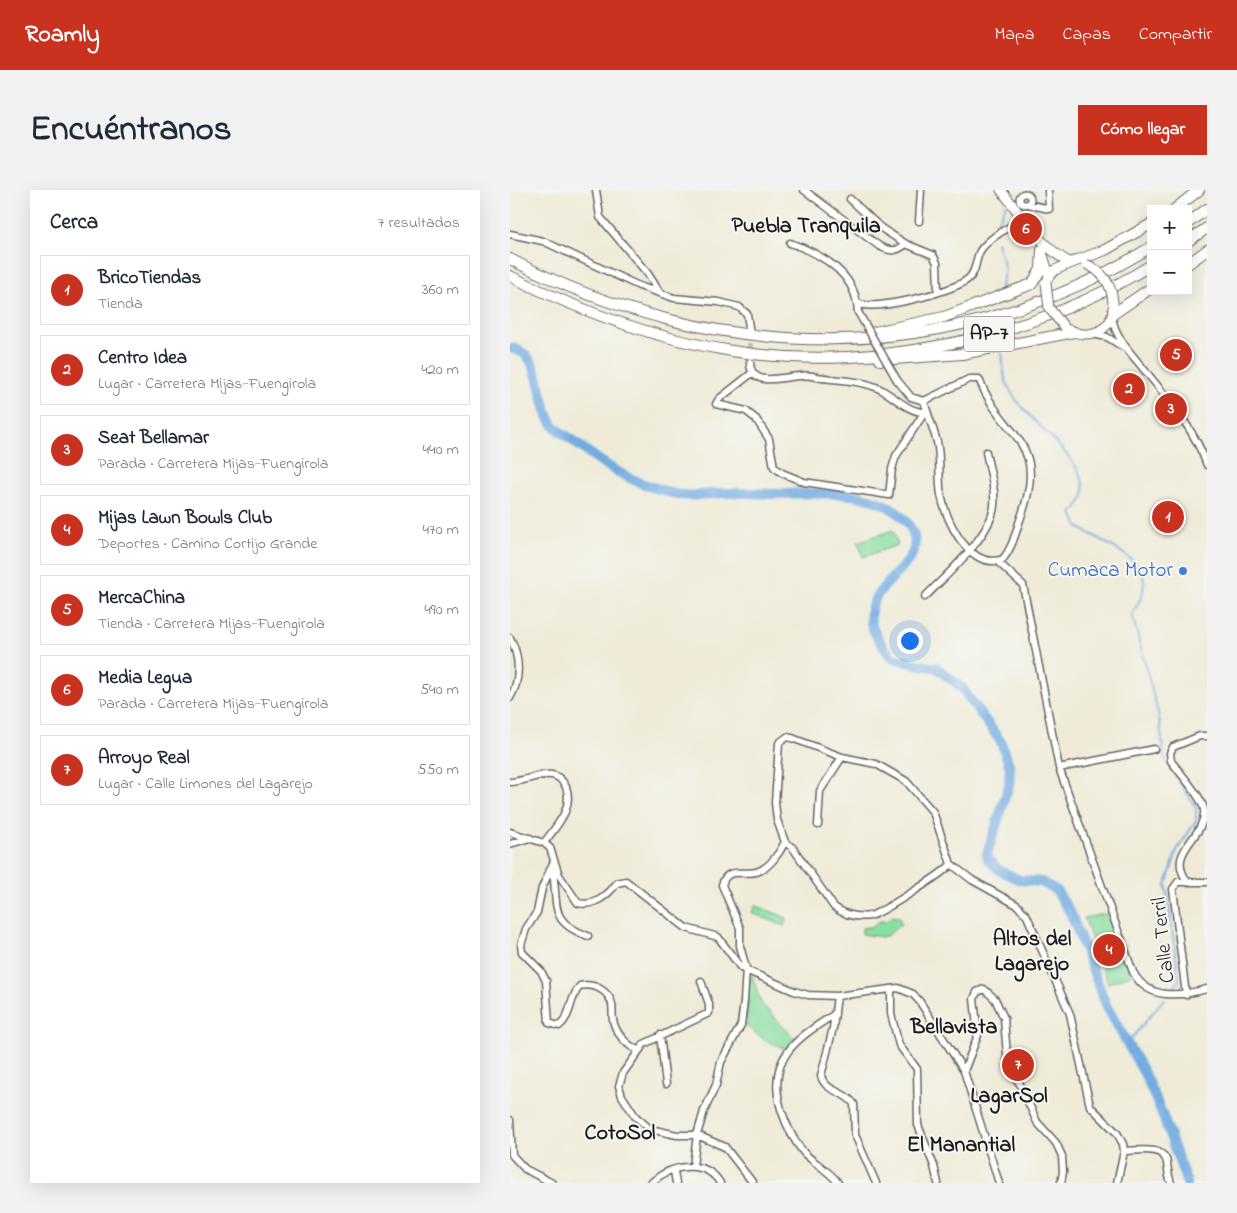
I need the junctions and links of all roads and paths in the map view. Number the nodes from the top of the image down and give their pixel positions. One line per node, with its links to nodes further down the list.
1 (596, 190): 33 (street)
2 (804, 190): 20 (street)
3 (920, 190): 13 (street)
4 (1001, 190): 11 (main road)
5 (1048, 190): 7 (street)
6 (1199, 190): 9 (highway)
7 (1025, 197): 11 (street)
8 (850, 199): 20 (street)
9 (1180, 205)
10 (1207, 209): 12 (highway)
11 (1022, 217): 16 (main road); 32 (street)
12 (1192, 220)
13 (918, 221)
14 (1147, 226): 26 (highway)
15 (1207, 228): 18 (highway)
16 (1031, 229): 22 (main road); 26 (main road)
17 (510, 234): 33 (street)
18 (1192, 239)
19 (790, 243): 34 (street)
20 (906, 244): 32 (street)
21 (1147, 249): 39 (highway, AP-7)
22 (1042, 250): 29 (main road); 30 (highway)
23 (1207, 250): 25 (highway)
24 (510, 259): 39 (highway, AP-7)
25 (1192, 261)
26 (1072, 262): 29 (main road); 35 (main road, bridge)
27 (1147, 268): 41 (highway, AP-7)
28 (510, 276): 41 (highway, AP-7)
29 (1048, 278): 30 (highway); 36 (main road, bridge)
30 (1032, 284): 39 (highway)
31 (1147, 291): 35 (highway)
32 (938, 292): 34 (street)
33 (660, 293): 37 (street)
34 (857, 303): 44 (street, bridge)
35 (1113, 312): 38 (main road); 40 (street)
36 (1069, 330): 38 (main road); 41 (highway)
37 (750, 334)
38 (1092, 334): 40 (street)
39 (823, 340)
40 (1128, 351): 47 (street)
41 (814, 358)
42 (750, 362): 43 (street)
43 (752, 373): 45 (street); 45 (street)
44 (924, 401): 45 (street); 49 (street)
45 (925, 411): 48 (street)
46 (986, 452): 48 (street)
47 (1207, 465)
48 (968, 550): 49 (street); 50 (street)
49 (997, 561): 56 (street)
50 (925, 597)
51 (510, 638): 52 (street)
52 (510, 698)
53 (1207, 736): 67 (street)
54 (1154, 749): 56 (street)
55 (842, 757): 58 (street); 61 (street); 65 (street)
56 (1058, 768): 74 (street)
57 (510, 782): 62 (street)
58 (818, 825)
59 (510, 832): 60 (street)
60 (531, 838): 62 (street); 63 (street)
61 (785, 842): 65 (street); 70 (street)
62 (544, 843): 64 (street)
63 (510, 844)
64 (554, 860): 66 (street); 70 (street)
65 (952, 864): 83 (street)
66 (552, 868): 69 (street); 78 (street)
67 (1187, 881): 68 (street, Calle Terril); 74 (street, Calle Terril)
68 (1207, 882)
69 (588, 936)
70 (746, 970): 75 (street); 82 (street)
71 (701, 981): 77 (street)
72 (891, 989): 75 (street); 79 (street); 93 (street)
73 (1207, 989): 74 (street)
74 (1186, 995)
75 (837, 996): 76 (street)
76 (835, 1014): 91 (street); 92 (street)
77 (660, 1035): 78 (street); 80 (street)
78 (638, 1050): 82 (street)
79 (964, 1071): 94 (street); 95 (street)
80 (666, 1084)
81 (510, 1120): 86 (street)
82 (697, 1135): 84 (street); 90 (street)
83 (1124, 1151): 96 (street); 97 (street)
84 (693, 1166): 85 (street); 89 (street)
85 (674, 1171): 87 (street); 88 (street)
86 (552, 1183)
87 (652, 1183)
88 (676, 1183)
89 (720, 1183)
90 (753, 1183)
91 (838, 1183)
92 (876, 1183)
93 (938, 1183)
94 (999, 1183)
95 (1061, 1183)
96 (1117, 1183)
97 (1172, 1183)

